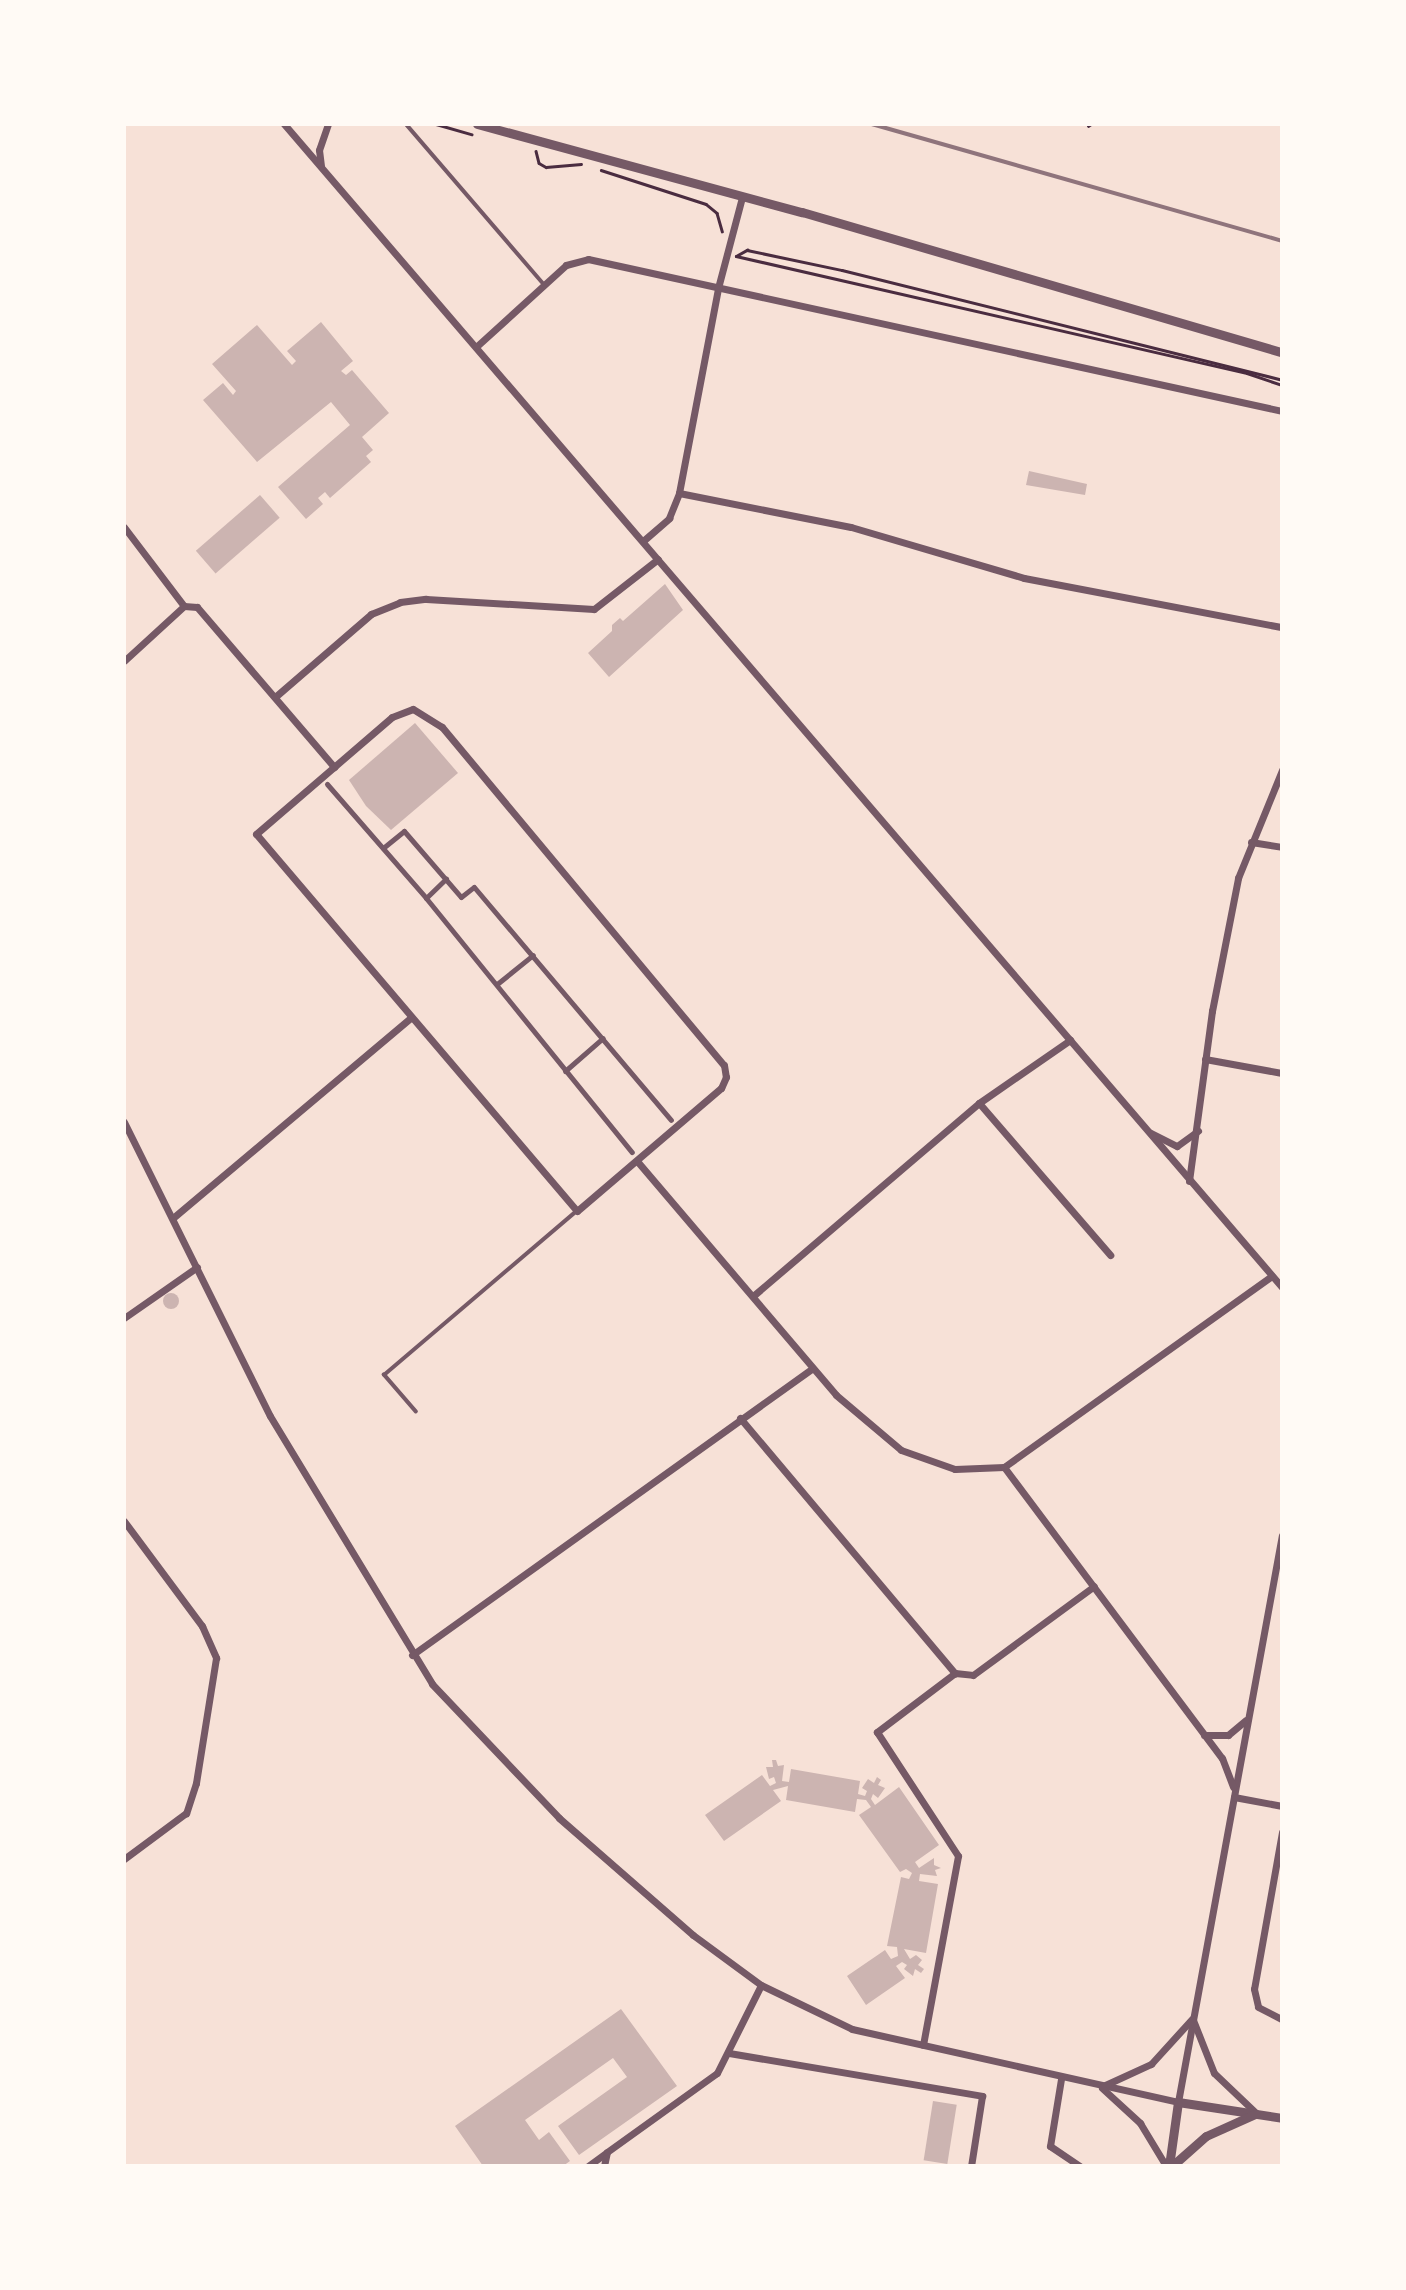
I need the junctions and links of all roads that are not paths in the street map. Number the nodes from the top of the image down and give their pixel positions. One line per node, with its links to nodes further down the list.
1 (284, 124): 5 (street)
2 (328, 124): 5 (street)
3 (477, 124): 6 (street)
4 (407, 125): 7 (lane)
5 (321, 167): 9 (street)
6 (742, 197): 8 (street); 10 (street)
7 (544, 284): 8 (street); 9 (street)
8 (718, 288): 11 (street); 12 (street)
9 (477, 346): 14 (street)
10 (1282, 352)
11 (1282, 411)
12 (679, 493): 14 (street); 17 (street)
13 (124, 527): 16 (street)
14 (643, 541): 15 (street)
15 (659, 559): 19 (street); 32 (street)
16 (184, 606): 18 (street); 19 (street)
17 (1282, 626)
18 (124, 661)
19 (275, 697): 20 (street)
20 (334, 767): 30 (street); 42 (street)
21 (1282, 770): 23 (street)
22 (327, 785): 25 (street)
23 (1251, 842): 24 (street); 33 (street)
24 (1282, 847)
25 (383, 848): 26 (street); 27 (street)
26 (446, 879): 27 (street); 28 (street)
27 (426, 898): 29 (street)
28 (533, 956): 29 (street); 31 (street)
29 (497, 984): 34 (street)
30 (410, 1018): 44 (street); 45 (street)
31 (603, 1038): 34 (street); 37 (street)
32 (1070, 1040): 36 (street); 39 (street)
33 (1205, 1059): 35 (street); 40 (street)
34 (565, 1071): 41 (street)
35 (1282, 1073)
36 (979, 1103): 46 (street); 50 (street)
37 (671, 1119)
38 (124, 1122): 45 (street)
39 (1146, 1130): 40 (street); 43 (street)
40 (1198, 1131): 43 (street)
41 (632, 1152)
42 (637, 1161): 44 (street); 50 (street)
43 (1189, 1181): 48 (street)
44 (577, 1211): 53 (lane)
45 (174, 1217): 47 (street)
46 (1110, 1255)
47 (197, 1267): 51 (street); 60 (street)
48 (1272, 1276): 49 (street); 55 (street)
49 (1282, 1287)
50 (753, 1296): 52 (street)
51 (124, 1318)
52 (812, 1368): 54 (street); 55 (street)
53 (416, 1412)
54 (740, 1418): 60 (street); 61 (street)
55 (1004, 1467): 59 (street)
56 (124, 1521): 67 (street)
57 (1282, 1535): 58 (street)
58 (1280, 1550): 62 (street)
59 (1094, 1586): 61 (street); 63 (street)
60 (412, 1654): 68 (street)
61 (955, 1673): 71 (street)
62 (1249, 1717): 63 (street); 64 (street)
63 (1204, 1735): 64 (street)
64 (1234, 1794): 65 (street); 69 (street)
65 (1282, 1806)
66 (1282, 1832): 70 (street)
67 (124, 1858)
68 (761, 1985): 71 (street); 72 (street)
69 (1192, 2018): 74 (street); 75 (street); 76 (street)
70 (1282, 2019)
71 (923, 2045): 73 (street)
72 (729, 2053): 78 (street); 81 (street)
73 (1061, 2079): 74 (street); 82 (street)
74 (1101, 2087): 75 (street); 83 (street)
75 (1178, 2102): 76 (street); 83 (street)
76 (1256, 2113): 77 (street); 83 (street)
77 (1282, 2118)
78 (607, 2152): 79 (street); 80 (street)
79 (588, 2166)
80 (604, 2166)
81 (971, 2166)
82 (1080, 2166)
83 (1169, 2166)

